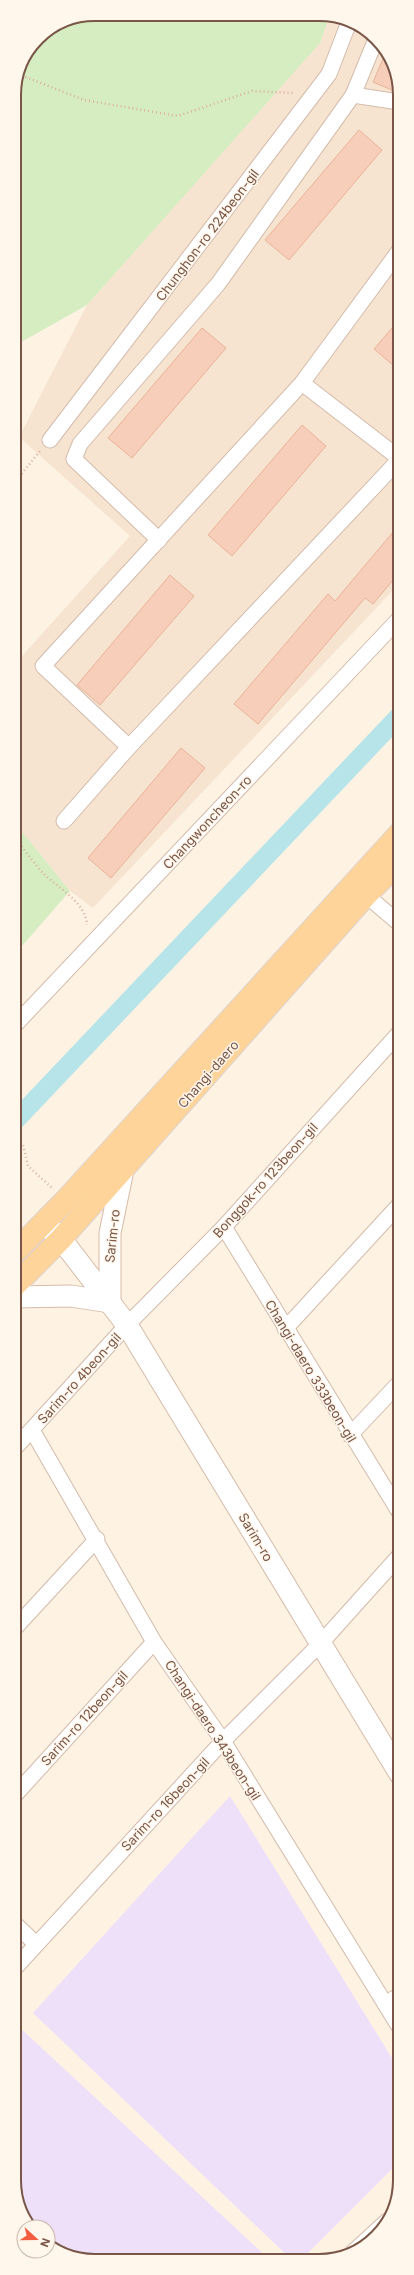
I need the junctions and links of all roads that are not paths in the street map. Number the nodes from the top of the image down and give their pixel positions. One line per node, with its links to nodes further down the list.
1 (347, 27): 7 (street, Chunghon-ro 224beon-gil)
2 (373, 45): 3 (street)
3 (353, 95): 4 (street); 10 (street)
4 (393, 101)
5 (393, 259): 6 (street)
6 (302, 383): 8 (street); 10 (street)
7 (50, 440)
8 (393, 454)
9 (393, 465): 12 (street)
10 (159, 540): 12 (street)
11 (393, 626): 18 (street, Changwoncheon-ro)
12 (128, 748): 13 (street)
13 (64, 821)
14 (393, 841): 22 (main road, Changi-daero)
15 (393, 868): 16 (main road, Changi-daero)
16 (366, 895): 17 (street); 20 (main road, Changi-daero)
17 (393, 918)
18 (21, 1019)
19 (393, 1040): 23 (street, Bonggok-ro 123beon-gil)
20 (123, 1170): 24 (main road, Changi-daero); 28 (street, Sarim-ro)
21 (393, 1212): 30 (street)
22 (44, 1223): 24 (street, Sarim-ro); 25 (main road, Changi-daero)
23 (224, 1227): 29 (street, Bonggok-ro 123beon-gil); 30 (street, Changi-daero 333beon-gil)
24 (61, 1240): 26 (main road, Changi-daero); 28 (street, Sarim-ro)
25 (21, 1246)
26 (21, 1279)
27 (21, 1297): 28 (street)
28 (110, 1302): 29 (street, Sarim-ro)
29 (127, 1325): 32 (street, Sarim-ro 4beon-gil); 40 (street, Sarim-ro)
30 (285, 1329): 33 (street, Changi-daero 333beon-gil)
31 (393, 1389): 33 (street)
32 (32, 1430): 34 (street, Sarim-ro 4beon-gil); 36 (street, Changi-daero 343beon-gil)
33 (350, 1435): 35 (street, Changi-daero 333beon-gil)
34 (21, 1442)
35 (393, 1502)
36 (97, 1539): 38 (street); 39 (street, Changi-daero 343beon-gil)
37 (393, 1563): 40 (street, Sarim-ro 16beon-gil)
38 (21, 1620)
39 (154, 1642): 41 (street, Changi-daero 343beon-gil); 43 (street, Sarim-ro 12beon-gil)
40 (321, 1643): 41 (street, Sarim-ro 16beon-gil); 42 (street, Sarim-ro)
41 (223, 1741): 45 (street, Sarim-ro 16beon-gil); 48 (street, Changi-daero 343beon-gil)
42 (393, 1762)
43 (21, 1788)
44 (21, 1930): 45 (street)
45 (36, 1944): 46 (street, Sarim-ro 16beon-gil)
46 (21, 1961)
47 (393, 1999): 48 (street)
48 (385, 2004): 49 (street, Changi-daero 343beon-gil)
49 (393, 2017)

